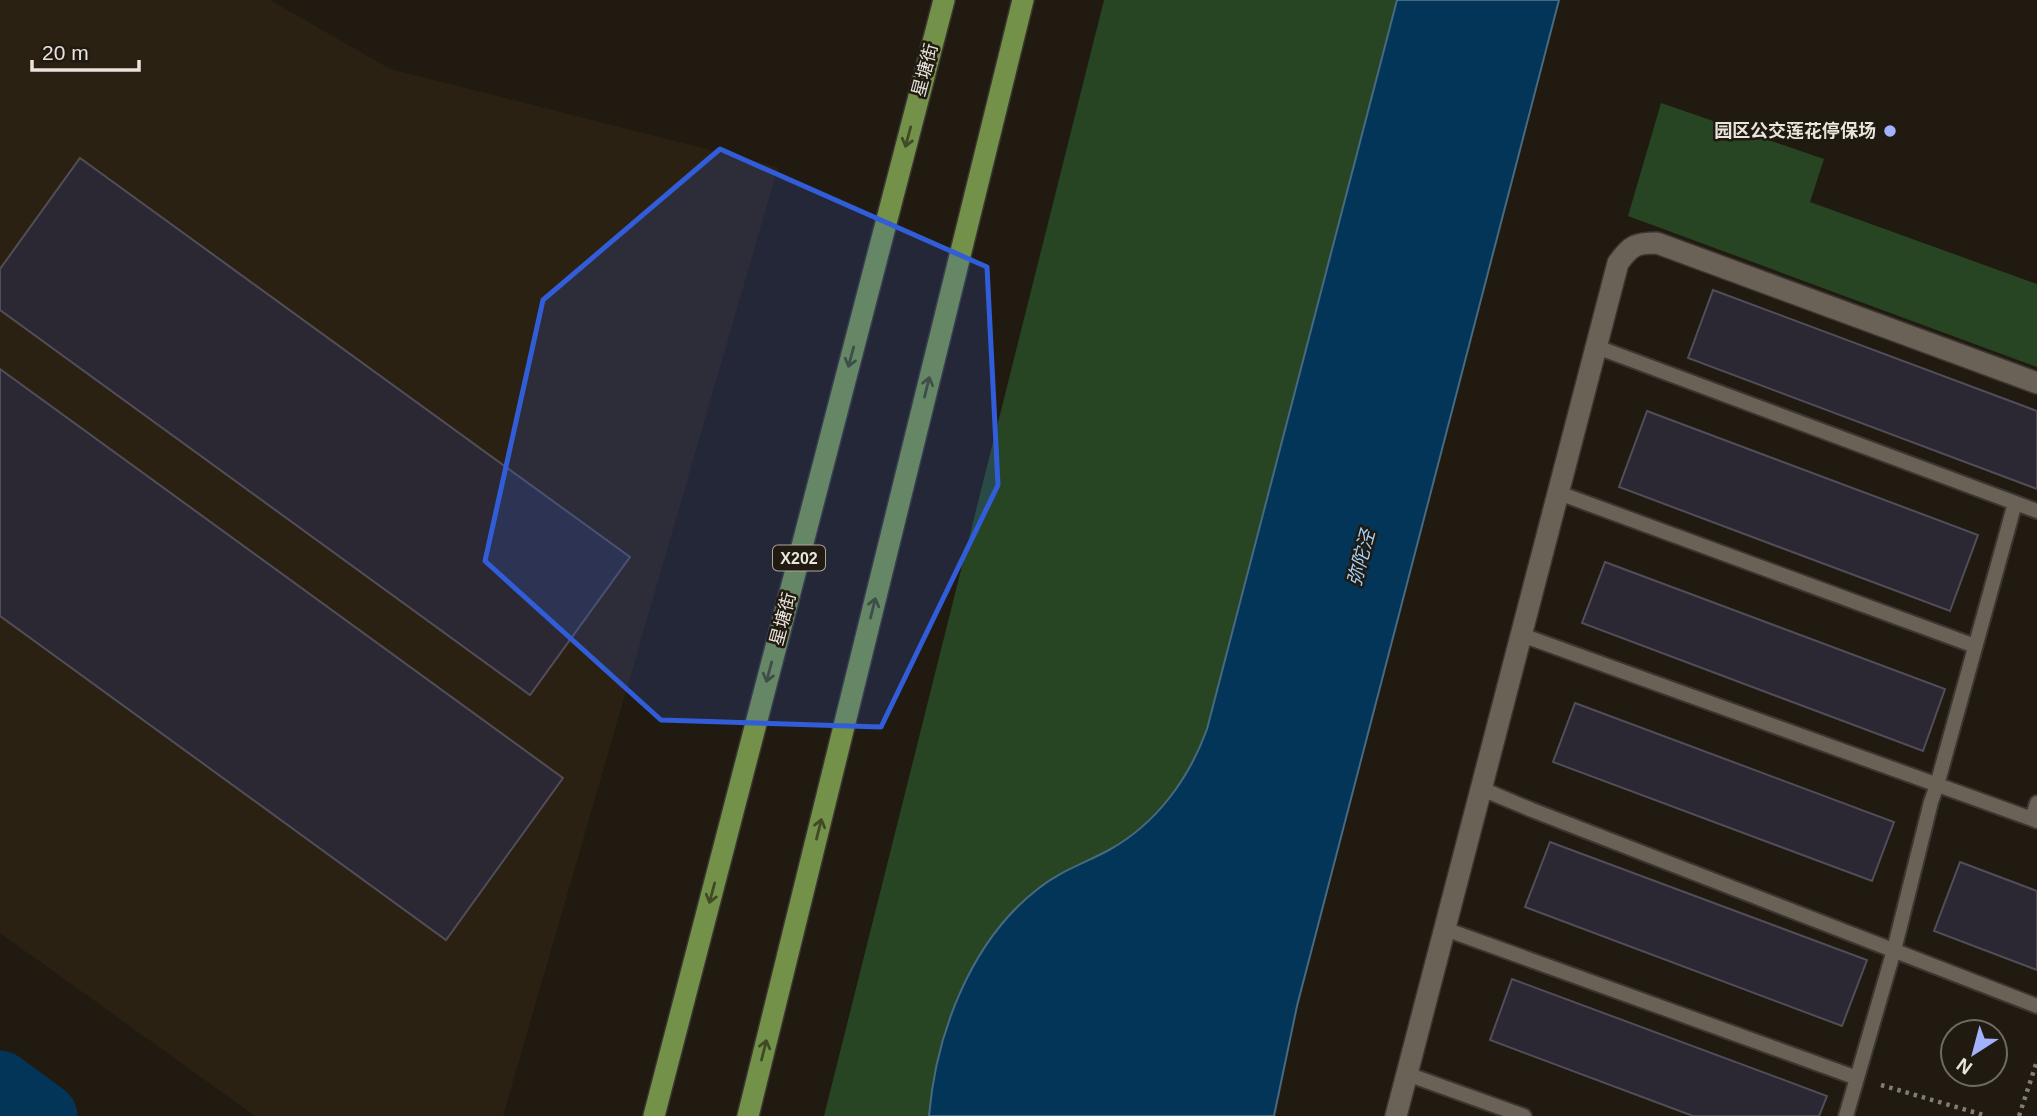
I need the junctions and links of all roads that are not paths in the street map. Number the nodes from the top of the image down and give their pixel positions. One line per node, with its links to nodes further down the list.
1 (943, 0): 19 (main road, 星塘街 / X202, one-way to 19)
2 (1023, 0): 20 (main road, one-way to 2)
3 (1597, 347): 4 (street); 5 (street); 6 (lane)
4 (2037, 383)
5 (1559, 493): 8 (street); 9 (lane)
6 (2015, 503): 7 (lane); 9 (lane)
7 (2037, 511)
8 (1522, 635): 10 (lane); 11 (street)
9 (1975, 646): 10 (lane)
10 (1937, 785): 13 (lane); 15 (lane)
11 (1482, 789): 14 (street); 15 (lane)
12 (2037, 803): 13 (lane)
13 (2034, 820)
14 (1445, 929): 17 (street); 18 (lane)
15 (1894, 950): 16 (lane); 18 (lane)
16 (2037, 1006)
17 (1407, 1074): 21 (street); 22 (lane)
18 (1857, 1078): 23 (lane)
19 (654, 1116)
20 (748, 1116)
21 (1396, 1116)
22 (1524, 1116)
23 (1846, 1116)

